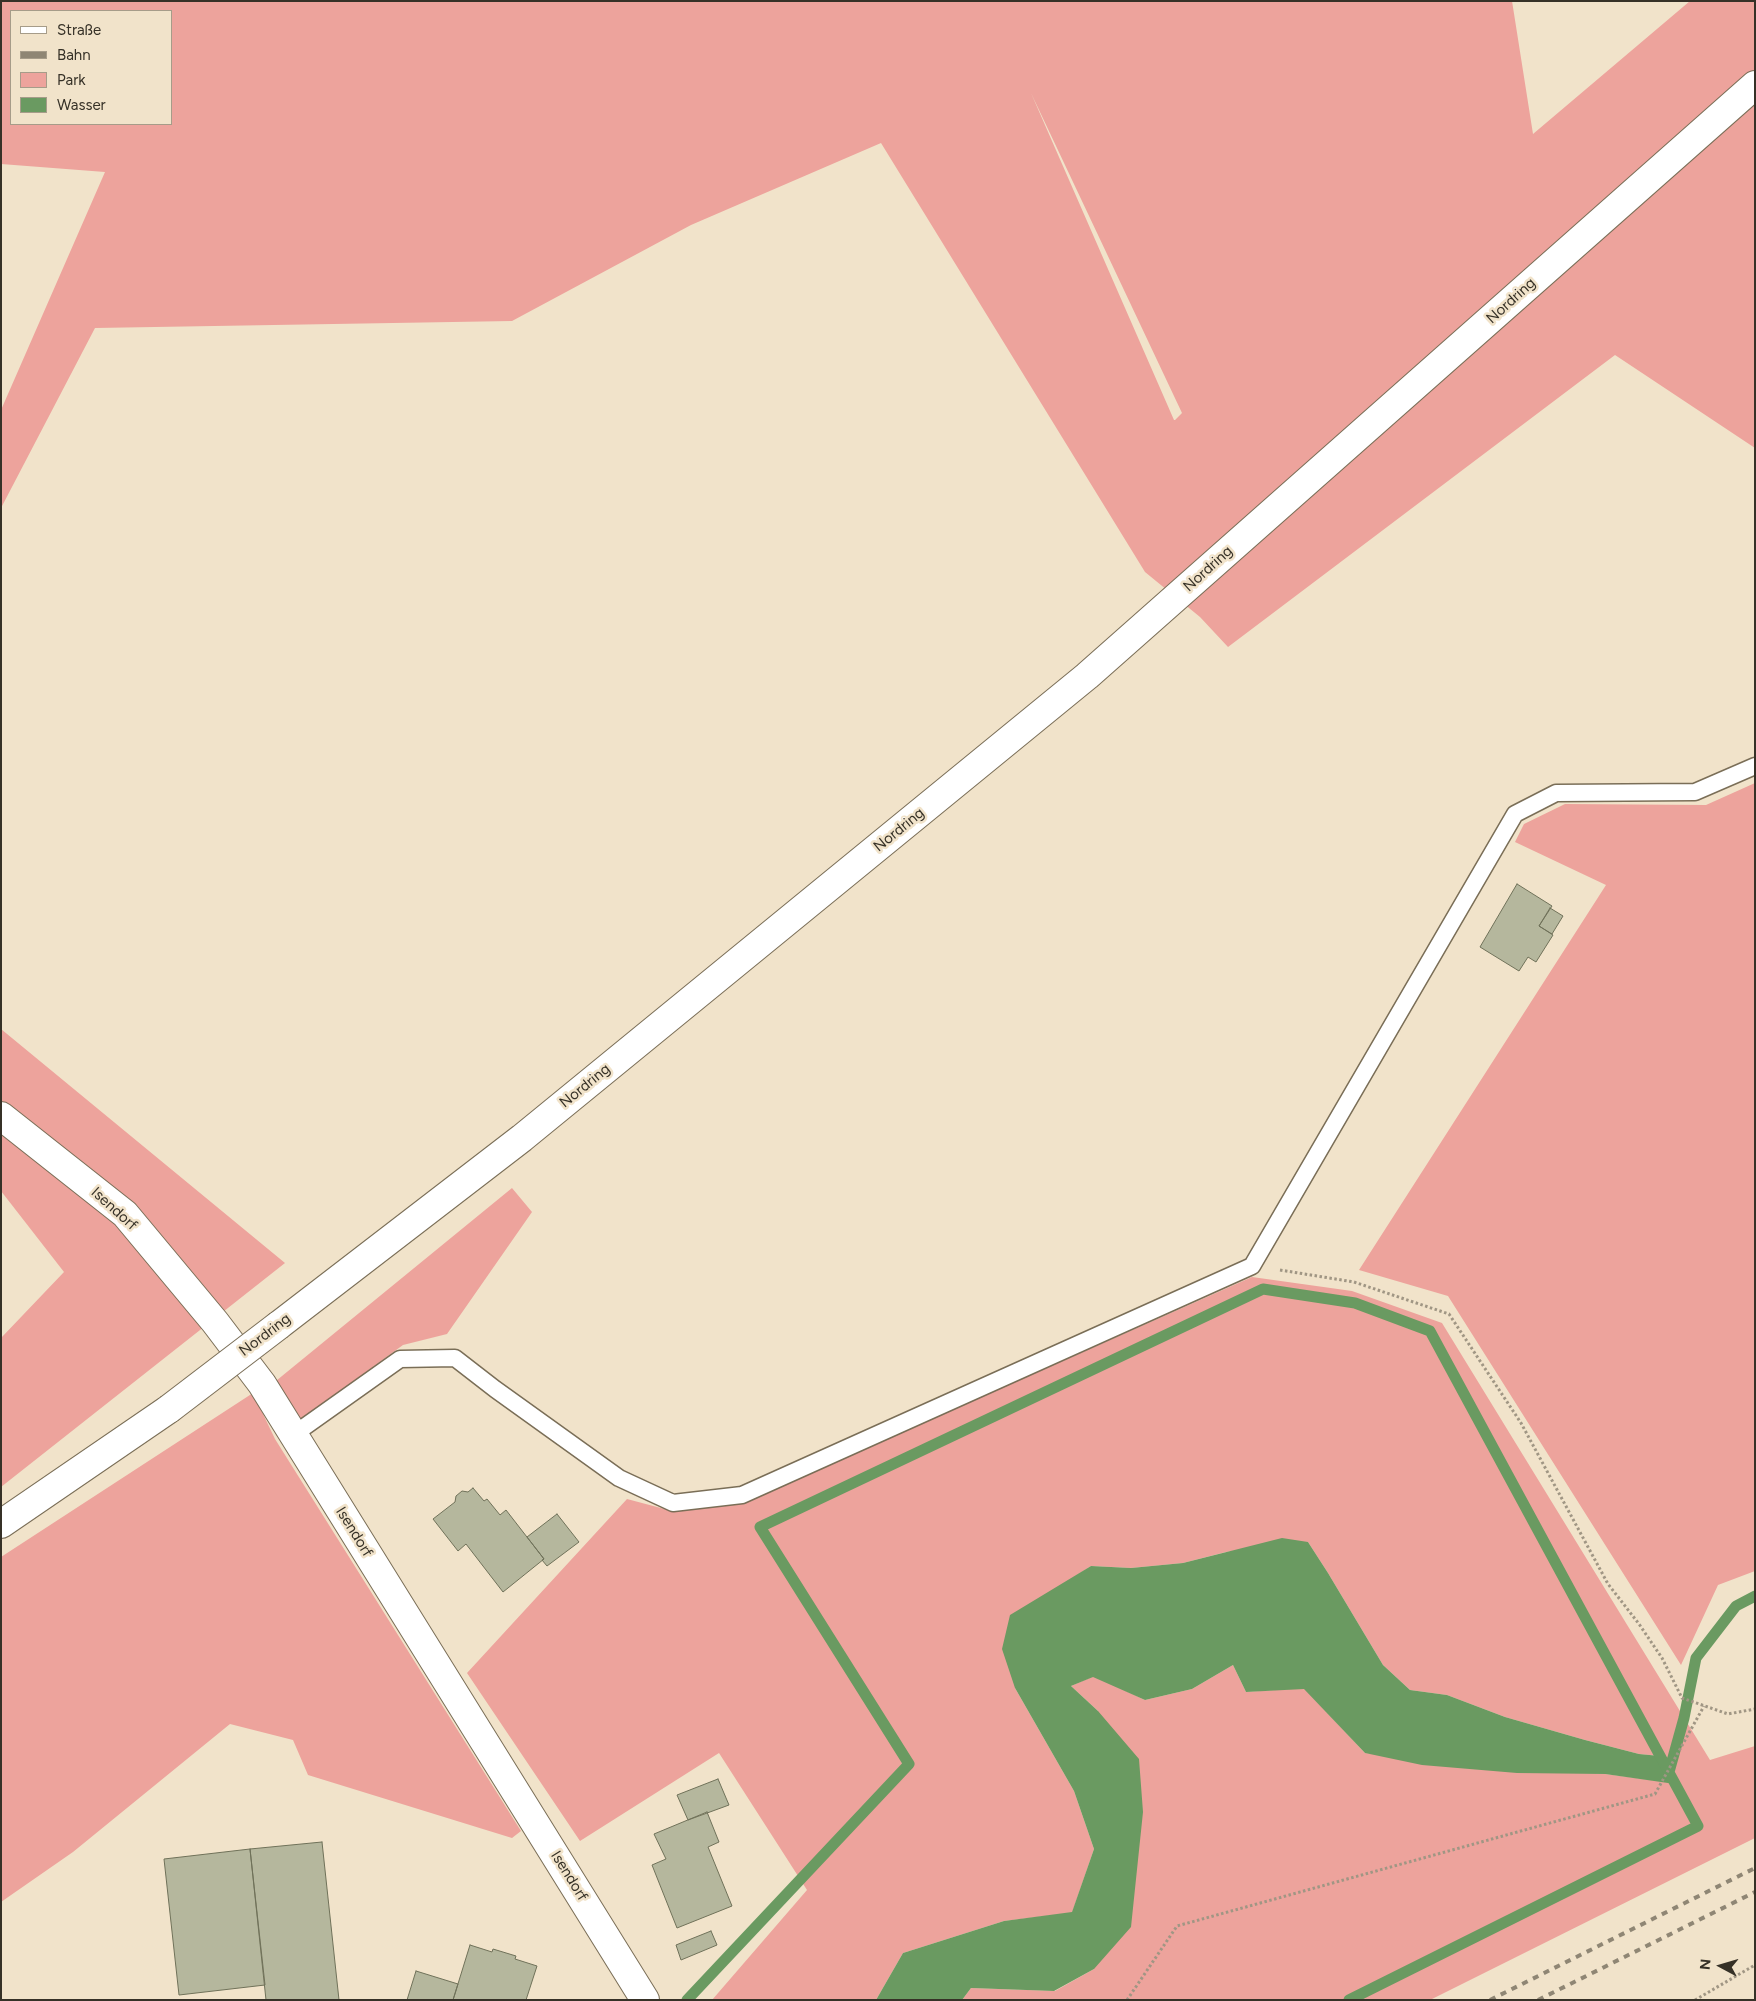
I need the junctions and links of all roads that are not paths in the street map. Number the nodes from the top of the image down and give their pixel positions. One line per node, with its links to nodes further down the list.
1 (1755, 85): 5 (main road, Nordring, bridge)
2 (1755, 766): 4 (lane)
3 (1, 1116): 4 (main road, Isendorf)
4 (293, 1435): 6 (main road, Isendorf)
5 (1, 1524)
6 (645, 2000)

